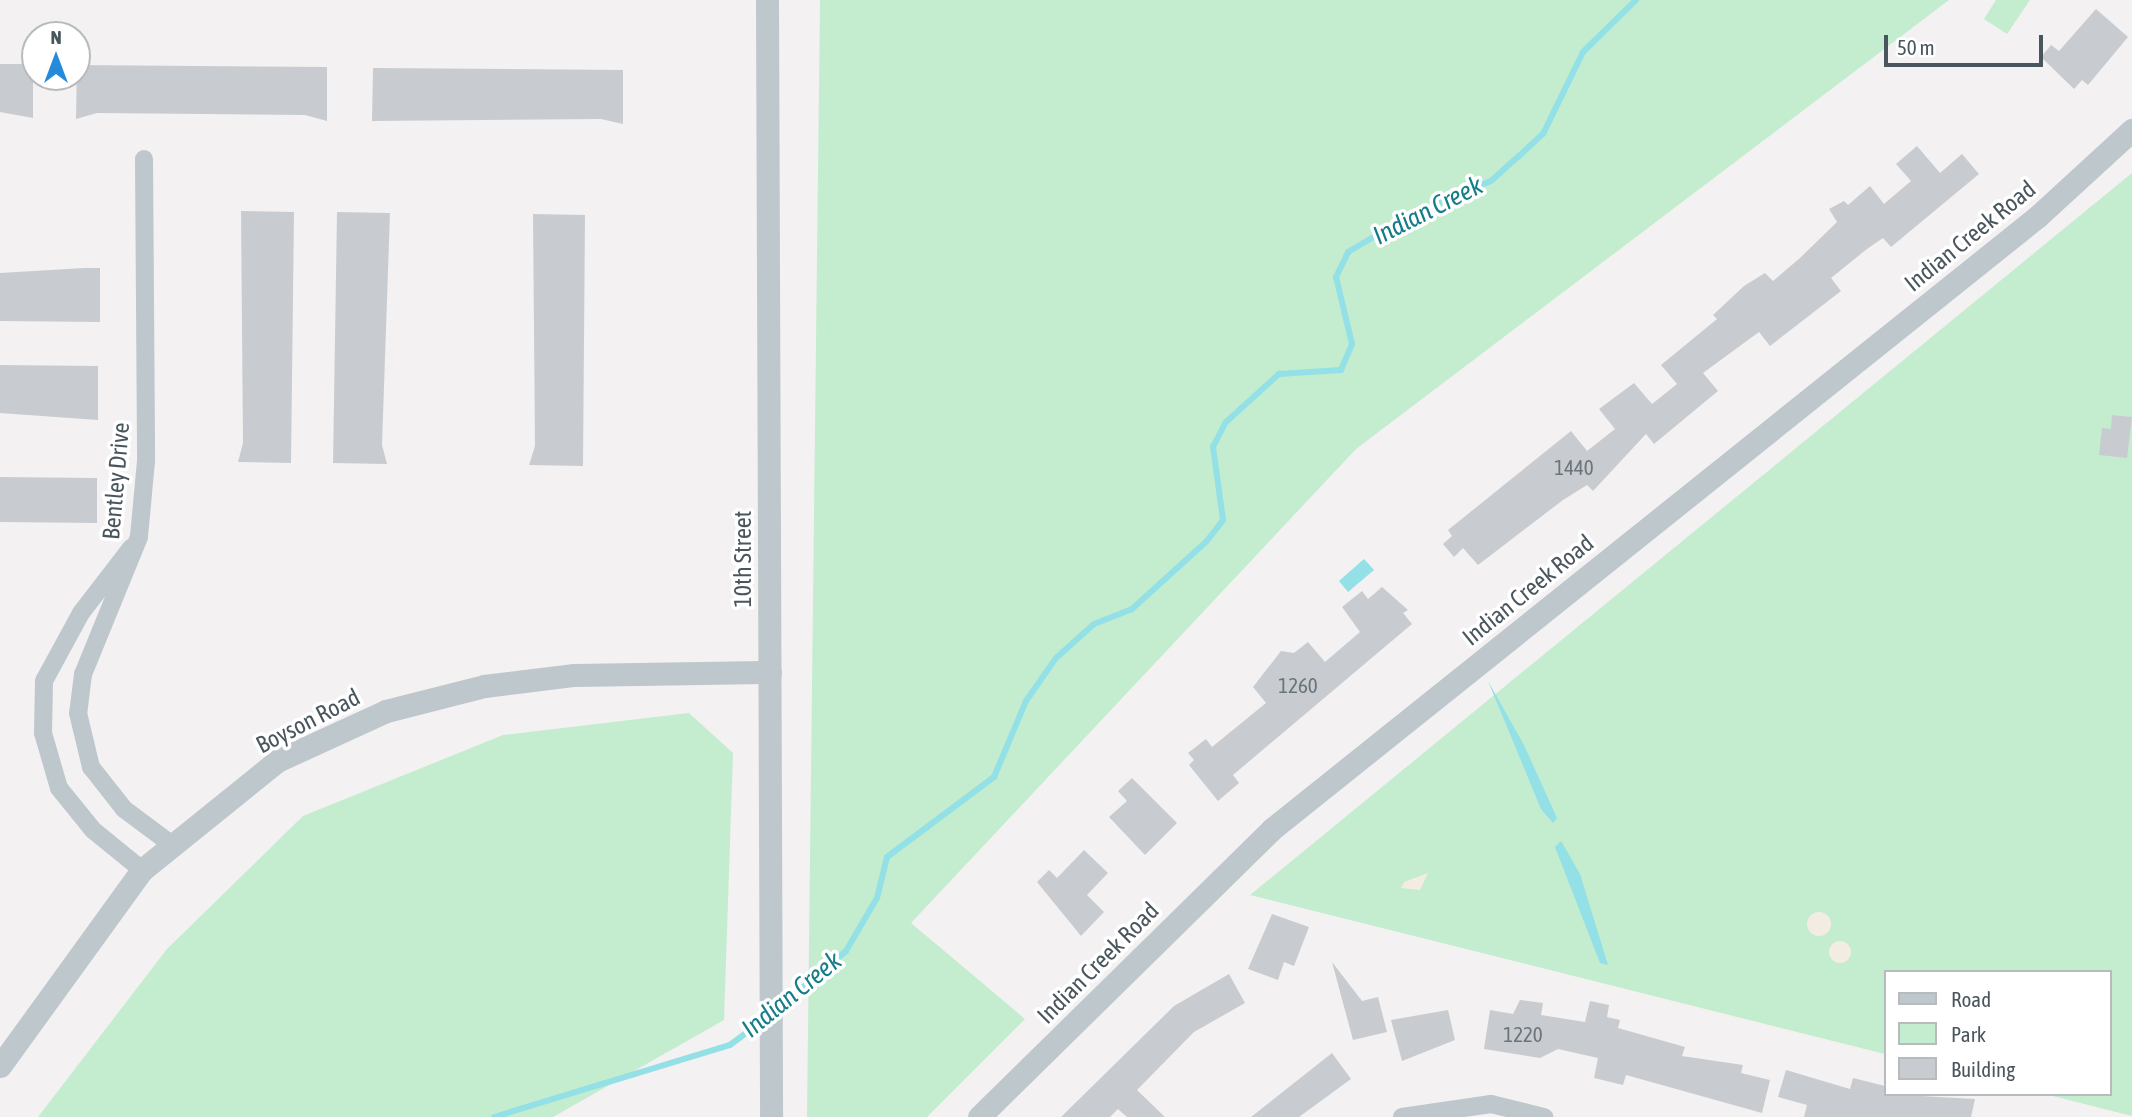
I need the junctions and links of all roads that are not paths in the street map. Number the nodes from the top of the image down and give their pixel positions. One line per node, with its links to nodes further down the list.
1 (768, 0): 5 (street, 10th Street)
2 (2132, 130): 10 (street, Indian Creek Road)
3 (144, 159): 4 (street, Bentley Drive)
4 (139, 537): 6 (street, Bentley Drive); 7 (street)
5 (770, 672): 6 (street, Boyson Road); 9 (street, 10th Street)
6 (171, 844): 7 (street, Boyson Road)
7 (142, 870): 8 (street, Boyson Road)
8 (0, 1066)
9 (771, 1117)
10 (979, 1117)
11 (1402, 1117): 12 (street)
12 (1544, 1117)

